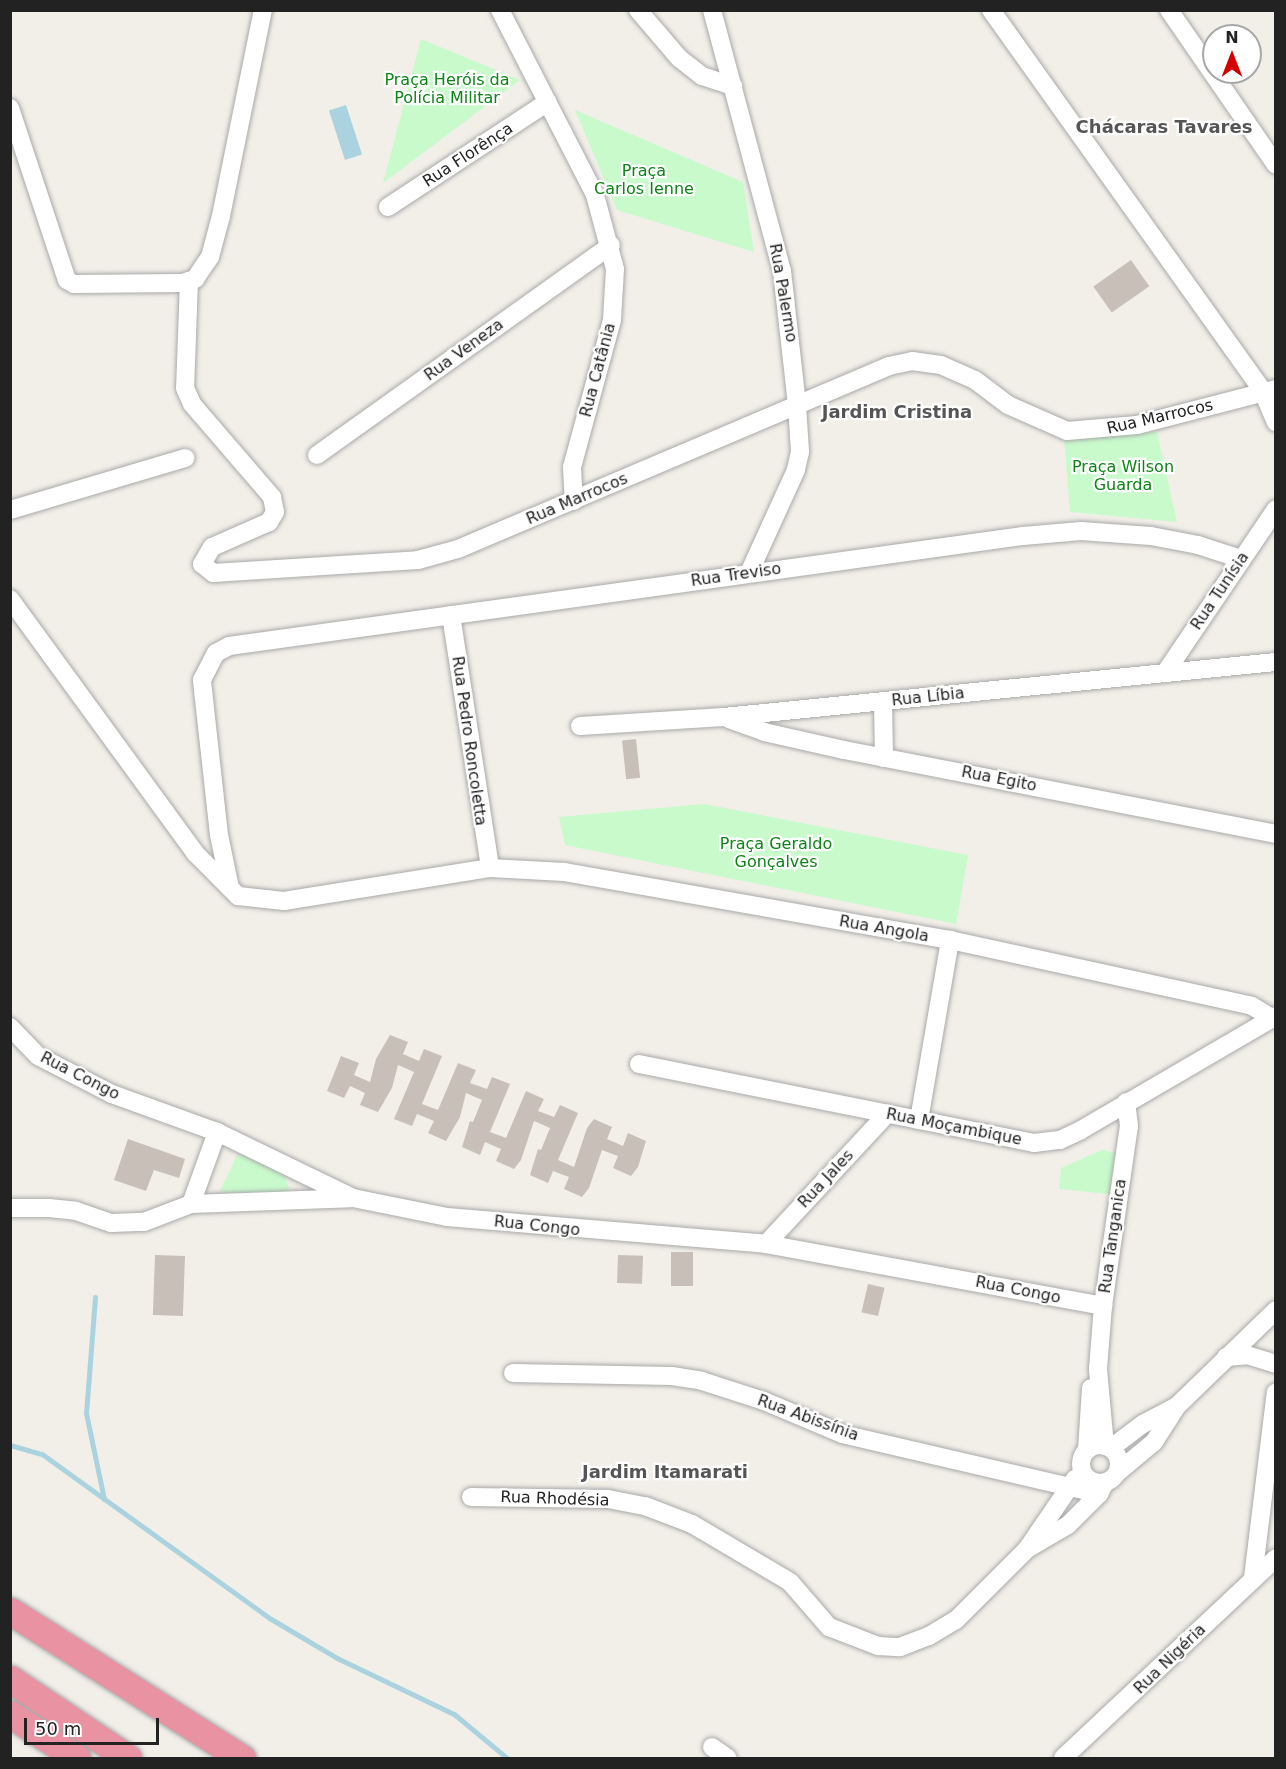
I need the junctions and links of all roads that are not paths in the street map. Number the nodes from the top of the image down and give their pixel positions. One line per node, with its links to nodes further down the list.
1 (263, 10): 13 (street)
2 (500, 10): 8 (street, Rua Catânia)
3 (638, 10): 7 (street)
4 (712, 10): 7 (street, Rua Palermo)
5 (991, 10): 14 (street)
6 (1169, 10): 10 (street)
7 (733, 86): 15 (street, Rua Palermo)
8 (548, 102): 11 (street, Rua Florênça); 12 (street, Rua Catânia)
9 (10, 108): 13 (street)
10 (1275, 165)
11 (388, 207)
12 (611, 245): 17 (street, Rua Veneza); 19 (street, Rua Catânia)
13 (189, 281): 19 (street, Rua Marrocos)
14 (1269, 390): 15 (street, Rua Marrocos); 16 (street)
15 (797, 405): 19 (street, Rua Marrocos); 23 (street, Rua Palermo)
16 (1275, 422)
17 (317, 455)
18 (185, 458): 20 (street)
19 (574, 501)
20 (10, 510)
21 (1275, 510): 22 (street, Rua Tunísia)
22 (1241, 559): 23 (street, Rua Treviso); 27 (street, Rua Tunísia)
23 (749, 573): 25 (street, Rua Treviso)
24 (10, 598): 34 (street)
25 (451, 615): 33 (street, Rua Pedro Roncoletta); 34 (street, Rua Treviso)
26 (1275, 662): 27 (street, Rua Líbia)
27 (1165, 673): 28 (street, Rua Líbia)
28 (883, 701): 29 (street, Rua Líbia); 31 (street)
29 (724, 717): 30 (street, Rua Líbia); 31 (street, Rua Egito)
30 (580, 726)
31 (884, 758): 32 (street, Rua Egito)
32 (1275, 834)
33 (490, 868): 34 (street, Rua Angola); 35 (street, Rua Angola)
34 (230, 888)
35 (950, 940): 36 (street, Rua Angola); 41 (street)
36 (1274, 1017): 39 (street, Rua Moçambique)
37 (10, 1027): 42 (street, Rua Congo)
38 (639, 1064): 40 (street, Rua Moçambique)
39 (1126, 1102): 41 (street, Rua Moçambique); 47 (street, Rua Tanganica)
40 (887, 1114): 41 (street, Rua Moçambique); 46 (street, Rua Jales)
41 (919, 1120)
42 (217, 1132): 43 (street, Rua Congo); 44 (street)
43 (353, 1198): 44 (street); 46 (street, Rua Congo)
44 (191, 1204): 45 (street)
45 (10, 1208)
46 (766, 1244): 47 (street, Rua Congo)
47 (1103, 1306): 51 (street, Rua Tanganica)
48 (1275, 1310): 49 (street)
49 (1226, 1357): 50 (street); 54 (street)
50 (1275, 1364)
51 (1098, 1369): 55 (street, Rua Tanganica); 56 (street, Rua Tanganica)
52 (513, 1373): 59 (street, Rua Abissínia)
53 (1275, 1392): 64 (street)
54 (1177, 1406): 55 (street); 58 (street)
55 (1108, 1447): 56 (street); 58 (street)
56 (1087, 1450): 57 (street)
57 (1081, 1469): 59 (street); 60 (street)
58 (1118, 1472): 60 (street)
59 (1070, 1487): 60 (street, Rua Abissínia); 62 (street)
60 (1102, 1489): 62 (street)
61 (471, 1497): 62 (street, Rua Rhodésia)
62 (1027, 1549)
63 (1275, 1558): 64 (street, Rua Nigéria)
64 (1253, 1578): 77 (street, Rua Nigéria)
65 (10, 1594): 67 (highway)
66 (10, 1611): 67 (highway)
67 (94, 1667): 75 (highway)
68 (10, 1679): 74 (highway)
69 (10, 1714): 73 (highway)
70 (10, 1735): 72 (highway)
71 (712, 1747): 76 (street)
72 (49, 1758)
73 (77, 1758)
74 (128, 1758)
75 (242, 1758)
76 (728, 1758)
77 (1063, 1758)

